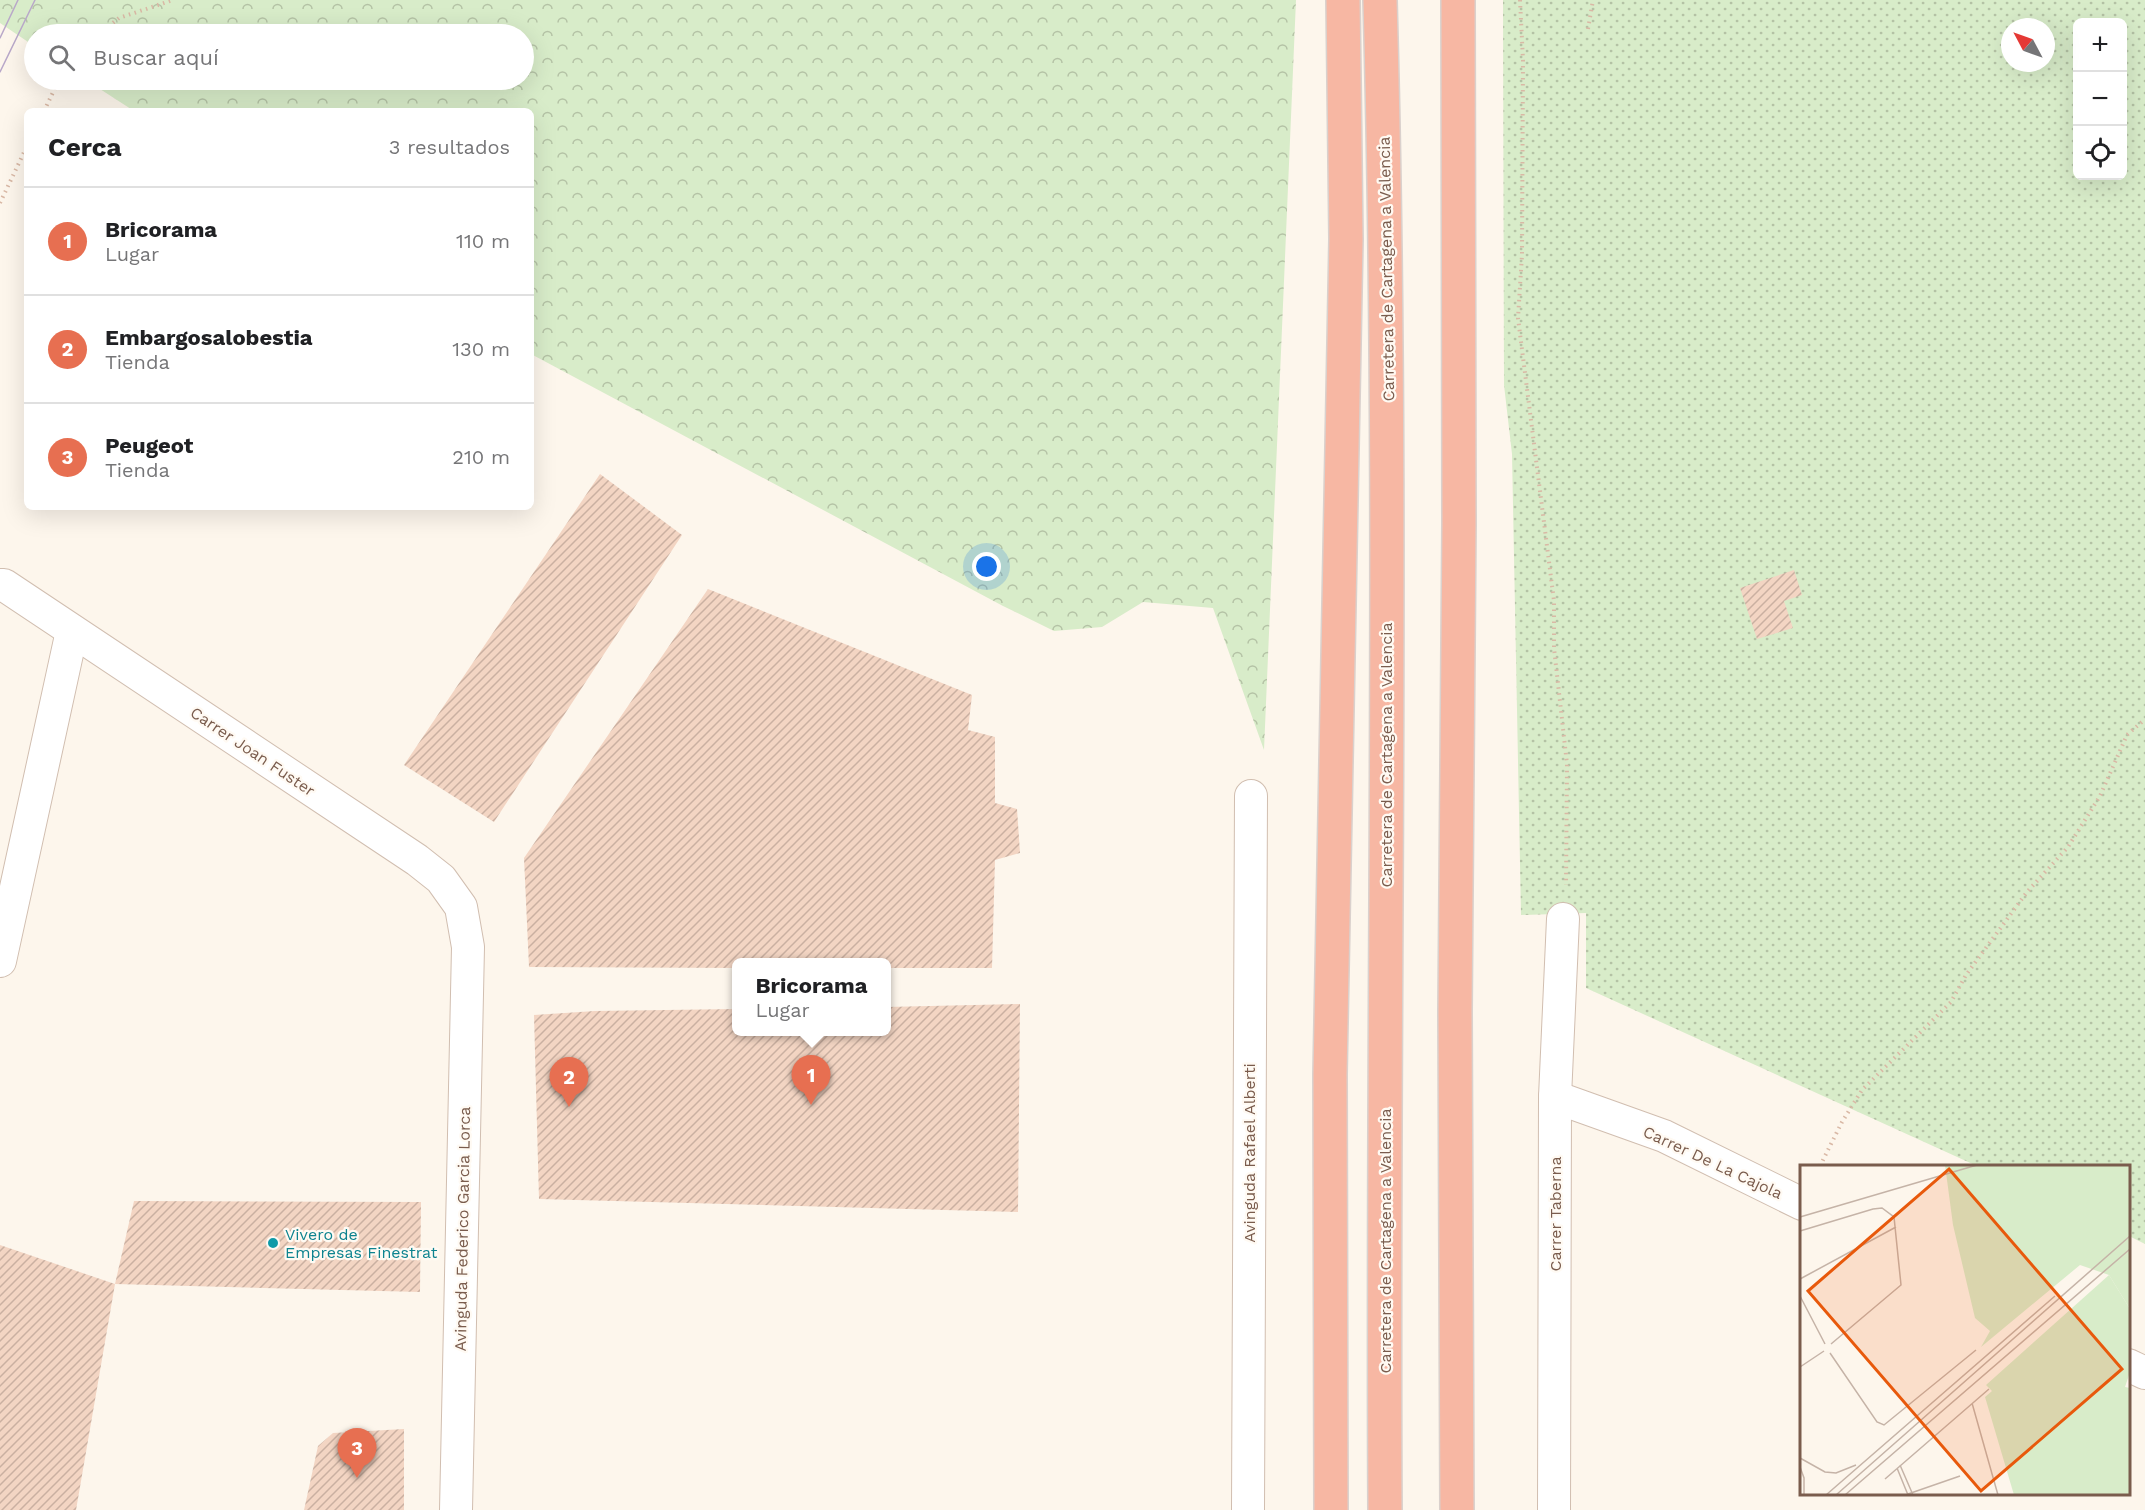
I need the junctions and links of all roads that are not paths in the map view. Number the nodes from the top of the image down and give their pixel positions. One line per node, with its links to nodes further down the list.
1 (1343, 0): 16 (highway)
2 (1380, 0): 17 (highway, Carretera de Cartagena a Valencia)
3 (1458, 0): 18 (highway)
4 (0, 585): 5 (street, Carrer Joan Fuster)
5 (72, 631): 8 (street, Carrer Joan Fuster); 9 (street)
6 (1251, 796): 15 (street, Avinguda Rafael Alberti)
7 (1563, 919): 10 (street, Carrer Taberna)
8 (468, 947): 14 (street, Avinguda Federico Garcia Lorca)
9 (0, 961)
10 (1556, 1097): 11 (street, Carrer De La Cajola); 19 (street, Carrer Taberna)
11 (1800, 1203)
12 (2130, 1366): 13 (street)
13 (2145, 1373)
14 (456, 1510)
15 (1248, 1510)
16 (1331, 1510)
17 (1385, 1510)
18 (1457, 1510)
19 (1554, 1510)

